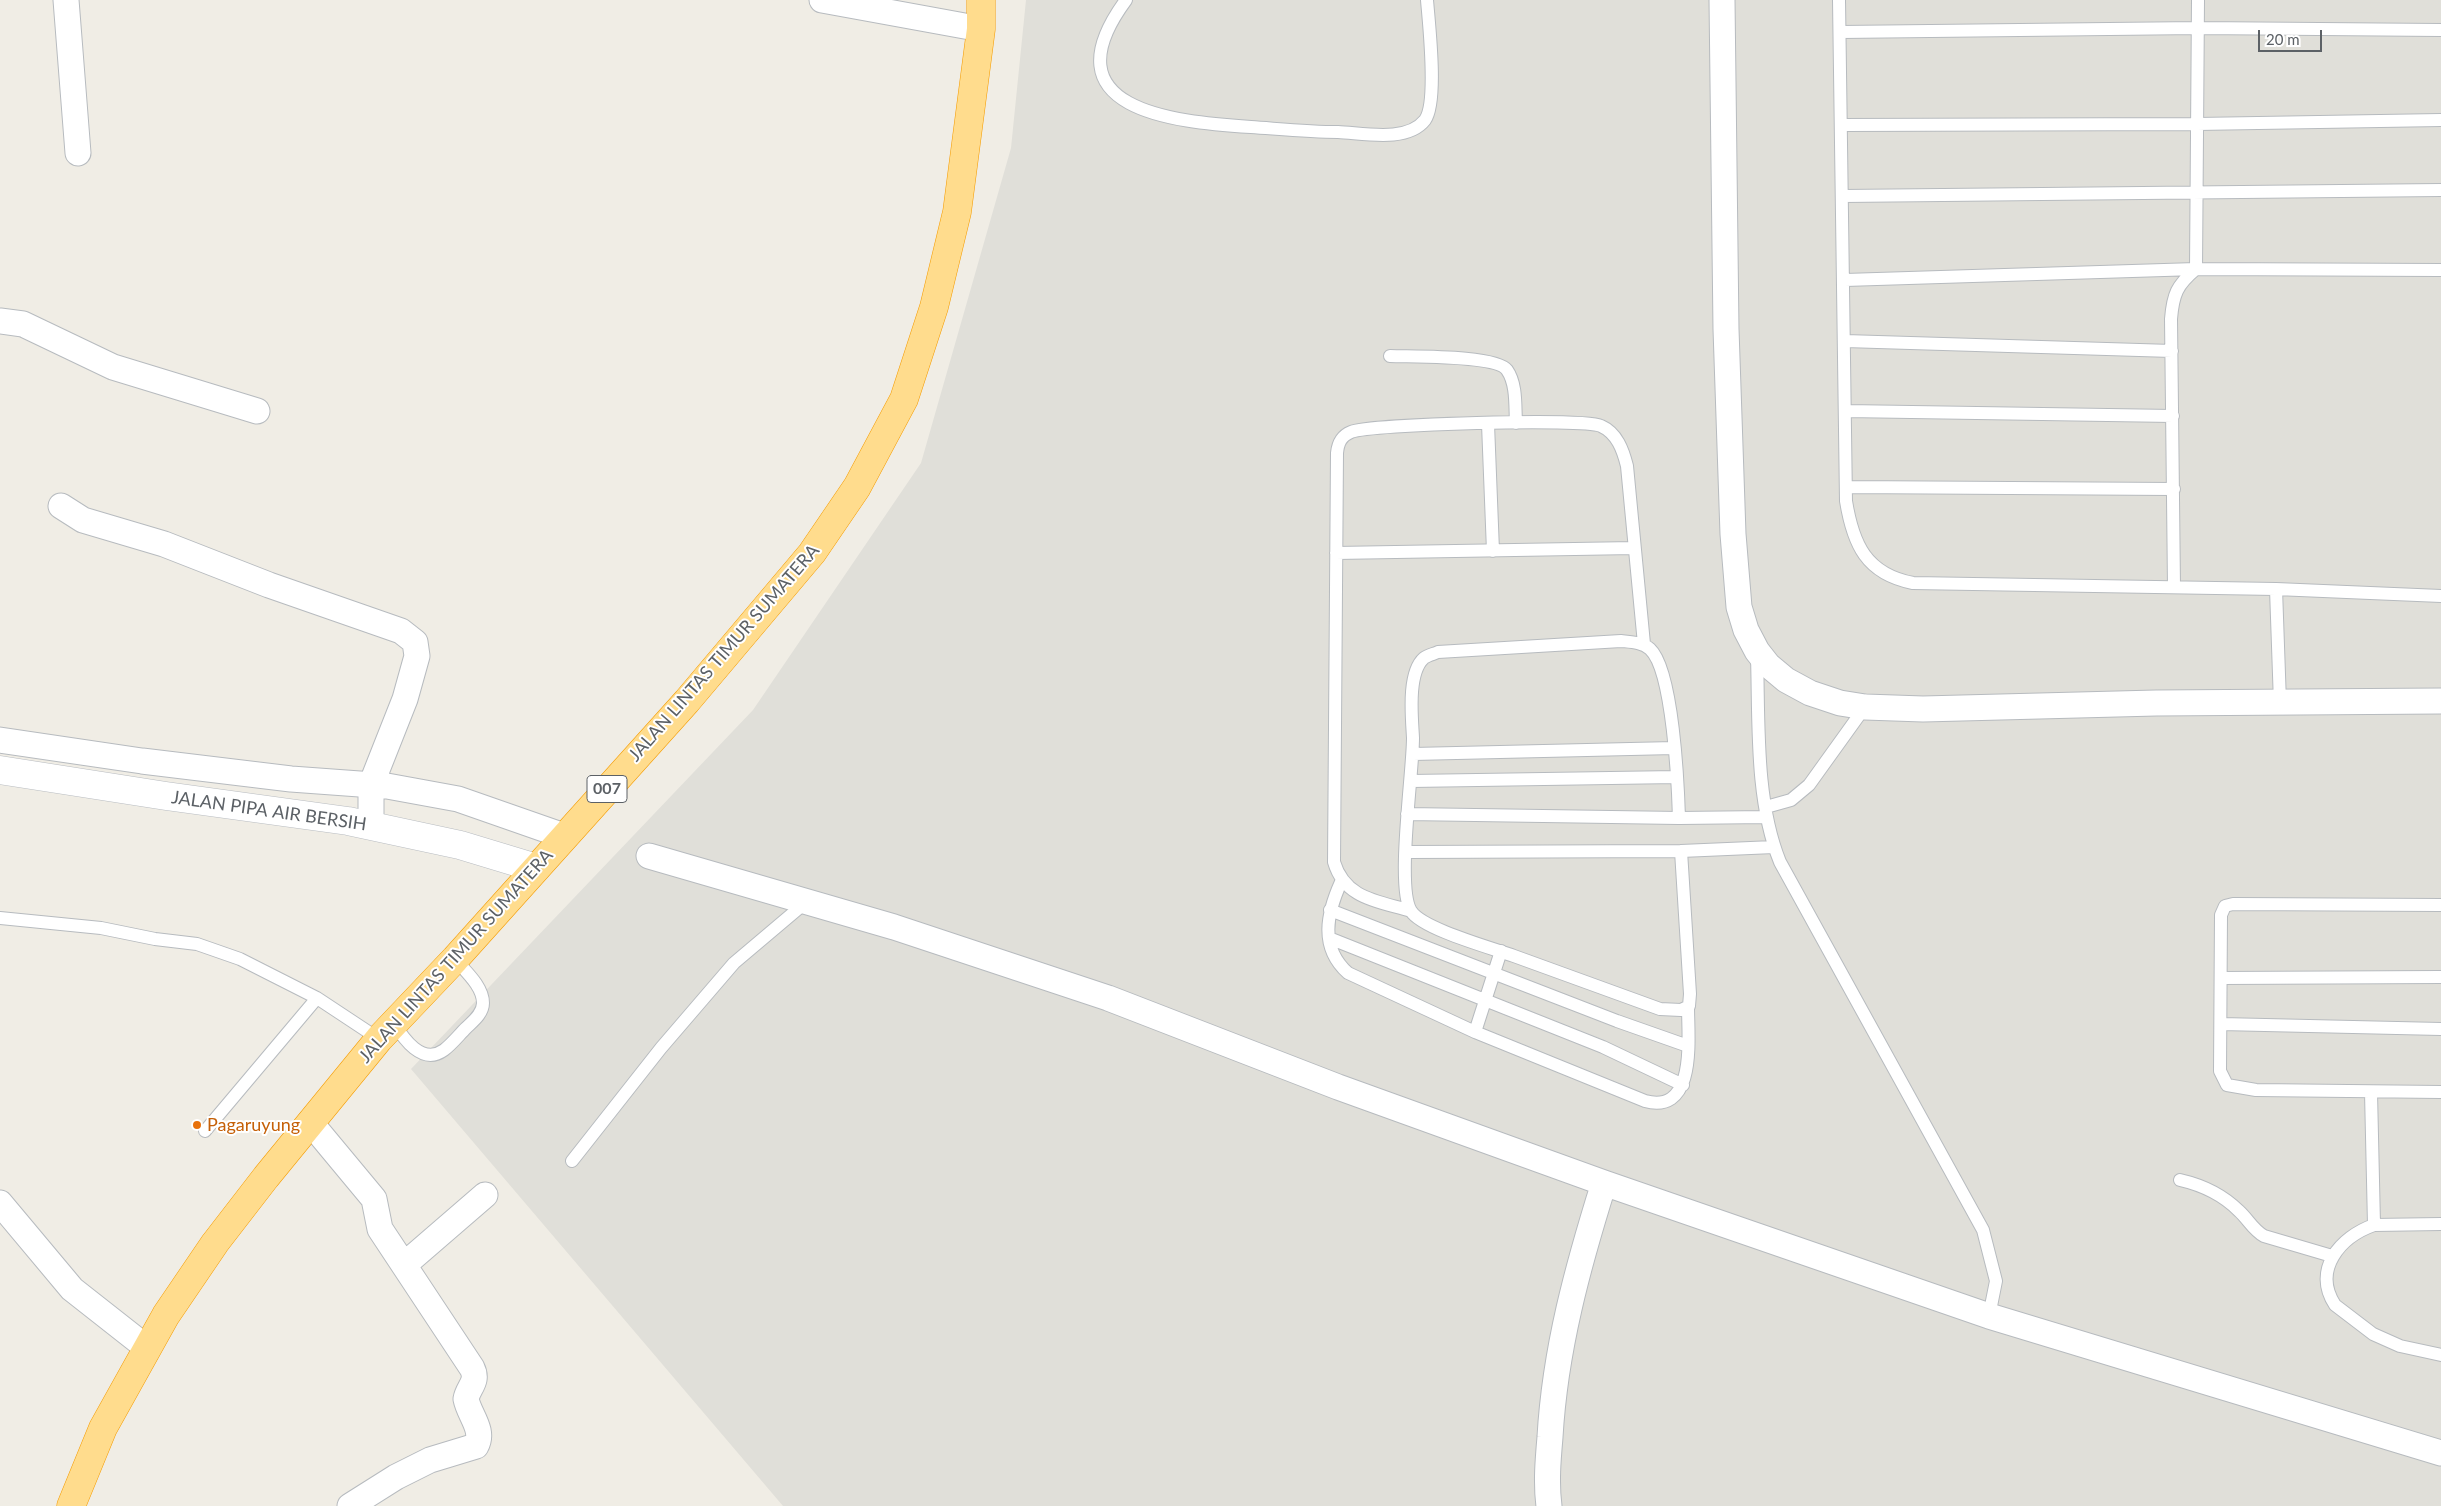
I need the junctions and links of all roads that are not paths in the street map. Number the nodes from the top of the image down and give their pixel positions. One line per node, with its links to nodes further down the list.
1 (66, 0): 16 (street)
2 (822, 0): 10 (street)
3 (981, 0): 10 (highway, JALAN LINTAS TIMUR SUMATERA / 007)
4 (1126, 0): 5 (lane)
5 (1427, 0)
6 (1722, 0): 42 (street)
7 (1839, 0): 12 (lane)
8 (2198, 0): 9 (lane)
9 (2198, 28): 11 (lane); 12 (lane); 14 (lane)
10 (981, 29): 57 (highway, JALAN LINTAS TIMUR SUMATERA / 007)
11 (2441, 30)
12 (1841, 32): 15 (lane)
13 (2441, 120): 14 (lane)
14 (2197, 124): 15 (lane); 18 (lane)
15 (1842, 125): 19 (lane)
16 (78, 154)
17 (2441, 190): 18 (lane)
18 (2197, 194): 19 (lane); 20 (lane)
19 (1843, 196): 22 (lane)
20 (2196, 268): 21 (lane); 22 (lane); 25 (lane)
21 (2441, 270)
22 (1844, 280): 24 (lane)
23 (0, 321): 27 (street)
24 (1845, 342): 25 (lane); 28 (lane)
25 (2172, 351): 29 (lane)
26 (1390, 356): 30 (lane)
27 (256, 411)
28 (1846, 411): 29 (lane); 32 (lane)
29 (2173, 416): 33 (lane)
30 (1516, 423): 31 (lane); 35 (lane)
31 (1488, 424): 36 (lane); 37 (lane)
32 (1846, 487): 33 (lane); 38 (lane)
33 (2174, 489): 38 (lane)
34 (60, 506): 52 (street)
35 (1634, 548): 36 (lane); 41 (lane)
36 (1493, 551): 37 (lane)
37 (1336, 553): 63 (lane)
38 (2174, 588): 39 (lane)
39 (2276, 589): 40 (lane); 44 (lane)
40 (2441, 596)
41 (1644, 644): 47 (lane); 48 (lane)
42 (1756, 651): 45 (street); 53 (lane)
43 (2441, 701): 44 (street)
44 (2280, 702): 45 (street)
45 (1864, 708): 53 (lane)
46 (0, 740): 52 (street)
47 (1674, 748): 48 (lane); 50 (lane)
48 (1413, 754): 51 (lane)
49 (0, 770): 56 (street, JALAN PIPA AIR BERSIH)
50 (1678, 777): 51 (lane); 55 (lane)
51 (1411, 781): 54 (lane)
52 (370, 785): 56 (street); 57 (street)
53 (1766, 812): 55 (lane); 58 (lane)
54 (1407, 814): 55 (lane); 60 (lane)
55 (1679, 818)
56 (371, 826): 62 (street, JALAN PIPA AIR BERSIH)
57 (564, 836): 62 (highway, JALAN LINTAS TIMUR SUMATERA / 007)
58 (1774, 847): 59 (lane); 97 (lane)
59 (1681, 851): 60 (lane); 77 (lane)
60 (1406, 852): 67 (lane)
61 (649, 856): 64 (street)
62 (536, 868): 71 (highway, JALAN LINTAS TIMUR SUMATERA / 007)
63 (1342, 882): 66 (lane); 67 (lane)
64 (804, 902): 88 (lane); 90 (street)
65 (2441, 905): 74 (lane)
66 (1330, 910): 69 (lane); 72 (lane)
67 (1411, 911): 70 (lane)
68 (0, 918): 75 (lane)
69 (1329, 938): 76 (lane); 81 (lane)
70 (1501, 951): 72 (lane); 77 (lane)
71 (455, 959): 80 (highway, JALAN LINTAS TIMUR SUMATERA / 007); 80 (lane)
72 (1494, 973): 76 (lane); 82 (lane)
73 (2441, 977): 74 (lane)
74 (2221, 978): 78 (lane)
75 (317, 998): 80 (lane); 87 (lane)
76 (1485, 1001): 81 (lane); 83 (lane)
77 (1688, 1007): 82 (lane)
78 (2221, 1024): 79 (lane); 84 (lane)
79 (2441, 1029)
80 (386, 1031): 86 (highway, JALAN LINTAS TIMUR SUMATERA / 007)
81 (1475, 1032): 83 (lane)
82 (1688, 1046): 83 (lane)
83 (1683, 1085)
84 (2371, 1092): 85 (lane); 94 (lane)
85 (2441, 1092)
86 (310, 1122): 96 (street); 98 (highway, JALAN LINTAS TIMUR SUMATERA / 007)
87 (205, 1131)
88 (572, 1161)
89 (2180, 1180): 95 (lane)
90 (1604, 1183): 97 (street); 103 (street)
91 (485, 1195): 96 (street)
92 (0, 1203): 98 (street)
93 (2441, 1224): 94 (lane)
94 (2374, 1225): 95 (lane)
95 (2332, 1256): 99 (lane)
96 (404, 1265): 102 (street)
97 (1989, 1316): 100 (street)
98 (147, 1348): 101 (highway, JALAN LINTAS TIMUR SUMATERA / 007)
99 (2441, 1355)
100 (2441, 1453)
101 (71, 1506)
102 (350, 1506)
103 (1548, 1506)

